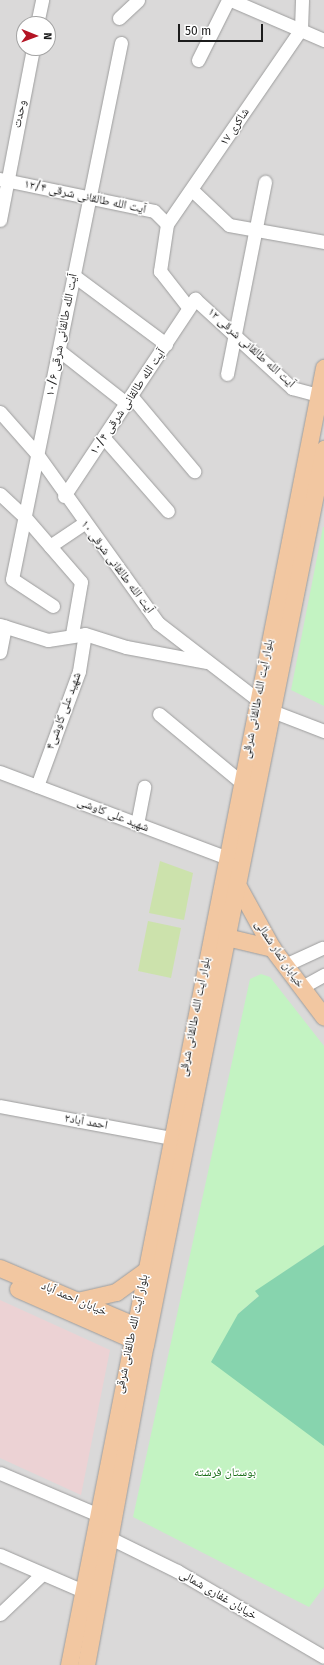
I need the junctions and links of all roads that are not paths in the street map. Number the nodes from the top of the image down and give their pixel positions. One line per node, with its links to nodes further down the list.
1 (42, 0): 6 (street)
2 (138, 0): 7 (street)
3 (228, 0): 12 (street)
4 (232, 0): 8 (street)
5 (302, 0): 8 (street)
6 (39, 16)
7 (119, 18)
8 (301, 29): 9 (street); 15 (street, شاکری ۱۷)
9 (324, 40)
10 (121, 43): 16 (street, آیت الله طالقانی شرقی ۱۰/۶)
11 (31, 56): 13 (street, وحدت)
12 (198, 60)
13 (4, 180): 16 (street, آیت الله طالقانی شرقی ۱۲/۴); 17 (street, وحدت)
14 (265, 182): 19 (street)
15 (192, 190): 18 (street, شاکری ۱۷); 19 (street)
16 (92, 198): 18 (street, آیت الله طالقانی شرقی ۱۲/۴); 21 (street, آیت الله طالقانی شرقی ۱۰/۶)
17 (0, 220)
18 (167, 224): 22 (street)
19 (255, 230): 20 (street); 23 (street)
20 (324, 242)
21 (73, 275): 24 (street); 25 (street, آیت الله طالقانی شرقی ۱۰/۶)
22 (188, 307): 23 (street, آیت الله طالقانی شرقی ۱۲); 24 (street, آیت الله طالقانی شرقی ۱۰/۴)
23 (235, 332): 27 (street); 28 (street, آیت الله طالقانی شرقی ۱۲)
24 (166, 344): 29 (street, آیت الله طالقانی شرقی ۱۰/۴)
25 (61, 352): 29 (street); 33 (street, آیت الله طالقانی شرقی ۱۰/۶)
26 (324, 368): 28 (main road, بلوار آیت الله طالقانی شرقی)
27 (227, 374)
28 (321, 396): 47 (main road, بلوار آیت الله طالقانی شرقی)
29 (129, 401): 31 (street, آیت الله طالقانی شرقی ۱۰/۴); 34 (street)
30 (0, 412): 33 (street, آیت الله طالقانی شرقی ۱۰)
31 (104, 438): 37 (street, آیت الله طالقانی شرقی ۱۰/۴); 38 (street)
32 (324, 448): 35 (main road, بلوار آیت الله طالقانی شرقی)
33 (37, 454): 37 (street, آیت الله طالقانی شرقی ۱۰); 39 (street, آیت الله طالقانی شرقی ۱۰/۶)
34 (194, 471)
35 (321, 475): 48 (main road, بلوار آیت الله طالقانی شرقی)
36 (0, 494): 39 (street)
37 (64, 496): 40 (street, آیت الله طالقانی شرقی ۱۰)
38 (168, 511)
39 (24, 516): 41 (street); 42 (street, آیت الله طالقانی شرقی ۱۰/۶)
40 (84, 523): 41 (street); 46 (street, آیت الله طالقانی شرقی ۱۰)
41 (50, 546): 44 (street, شهید علی کاوشی۴)
42 (53, 606)
43 (3, 626): 44 (street); 45 (street)
44 (78, 634): 46 (street); 53 (street, شهید علی کاوشی۴)
45 (0, 652)
46 (210, 662): 47 (street, آیت الله طالقانی شرقی ۱۰)
47 (258, 700): 52 (main road, بلوار آیت الله طالقانی شرقی)
48 (272, 710): 50 (street); 57 (main road, بلوار آیت الله طالقانی شرقی)
49 (158, 714): 52 (street)
50 (324, 731)
51 (0, 772): 53 (street, شهید علی کاوشی)
52 (242, 783): 56 (main road, بلوار آیت الله طالقانی شرقی)
53 (37, 786): 55 (street, شهید علی کاوشی)
54 (144, 787): 55 (street)
55 (137, 824): 56 (street, شهید علی کاوشی)
56 (227, 858): 58 (main road, بلوار آیت الله طالقانی شرقی)
57 (238, 888): 59 (main road, بلوار آیت الله طالقانی شرقی); 60 (main road, خیابان تمار شمالی)
58 (212, 933): 59 (main road); 67 (main road, بلوار آیت الله طالقانی شرقی)
59 (228, 938): 60 (main road); 72 (main road, بلوار آیت الله طالقانی شرقی)
60 (272, 948): 62 (main road, خیابان تمار شمالی)
61 (322, 948): 62 (street)
62 (285, 965): 64 (main road, خیابان تمار شمالی)
63 (324, 975): 64 (street)
64 (302, 988): 65 (main road, خیابان تمار شمالی)
65 (324, 1017)
66 (0, 1106): 67 (street, احمد آباد۲)
67 (171, 1138): 69 (main road, بلوار آیت الله طالقانی شرقی)
68 (0, 1268): 71 (main road, خیابان احمد آباد)
69 (145, 1271): 71 (main road); 72 (main road, بلوار آیت الله طالقانی شرقی)
70 (0, 1280): 72 (main road, خیابان احمد آباد)
71 (77, 1301): 72 (main road, خیابان احمد آباد)
72 (139, 1334): 74 (main road, بلوار آیت الله طالقانی شرقی); 75 (main road, بلوار آیت الله طالقانی شرقی)
73 (0, 1473): 74 (street)
74 (96, 1514): 78 (main road, بلوار آیت الله طالقانی شرقی)
75 (110, 1538): 80 (street, خیابان غفاری شمالی); 82 (main road, بلوار آیت الله طالقانی شرقی)
76 (0, 1555): 77 (street)
77 (42, 1575): 78 (street); 79 (street)
78 (82, 1591): 81 (main road, بلوار آیت الله طالقانی شرقی)
79 (0, 1614)
80 (324, 1657)
81 (69, 1665)
82 (86, 1665)

